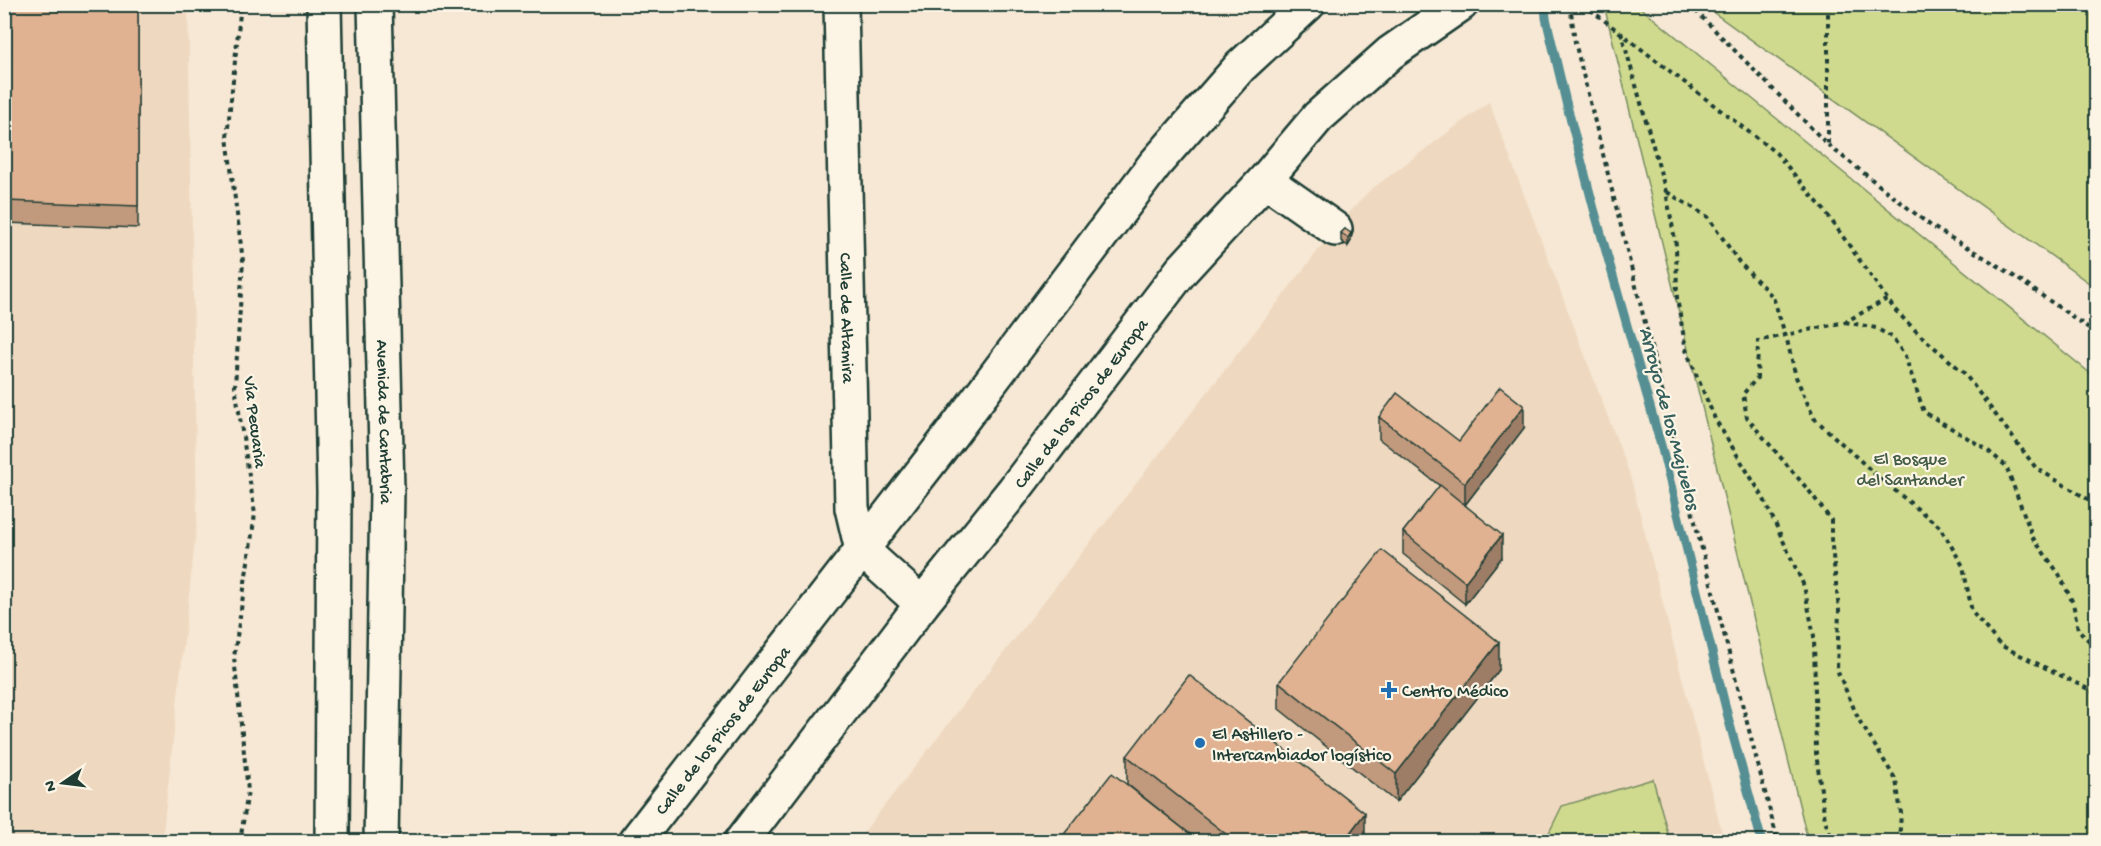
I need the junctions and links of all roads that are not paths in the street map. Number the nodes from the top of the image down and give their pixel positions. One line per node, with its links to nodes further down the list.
1 (324, 4): 10 (street)
2 (375, 4): 11 (street, Avenida de Cantabria)
3 (841, 4): 8 (street, Calle de Altamira)
4 (1308, 4): 8 (street, Calle de los Picos de Europa)
5 (1461, 4): 6 (street, Calle de los Picos de Europa)
6 (1265, 180): 7 (street); 9 (street, Calle de los Picos de Europa)
7 (1335, 229)
8 (862, 550): 9 (street); 12 (street, Calle de los Picos de Europa)
9 (922, 604): 13 (street, Calle de los Picos de Europa)
10 (332, 842)
11 (381, 842)
12 (635, 842)
13 (741, 842)

